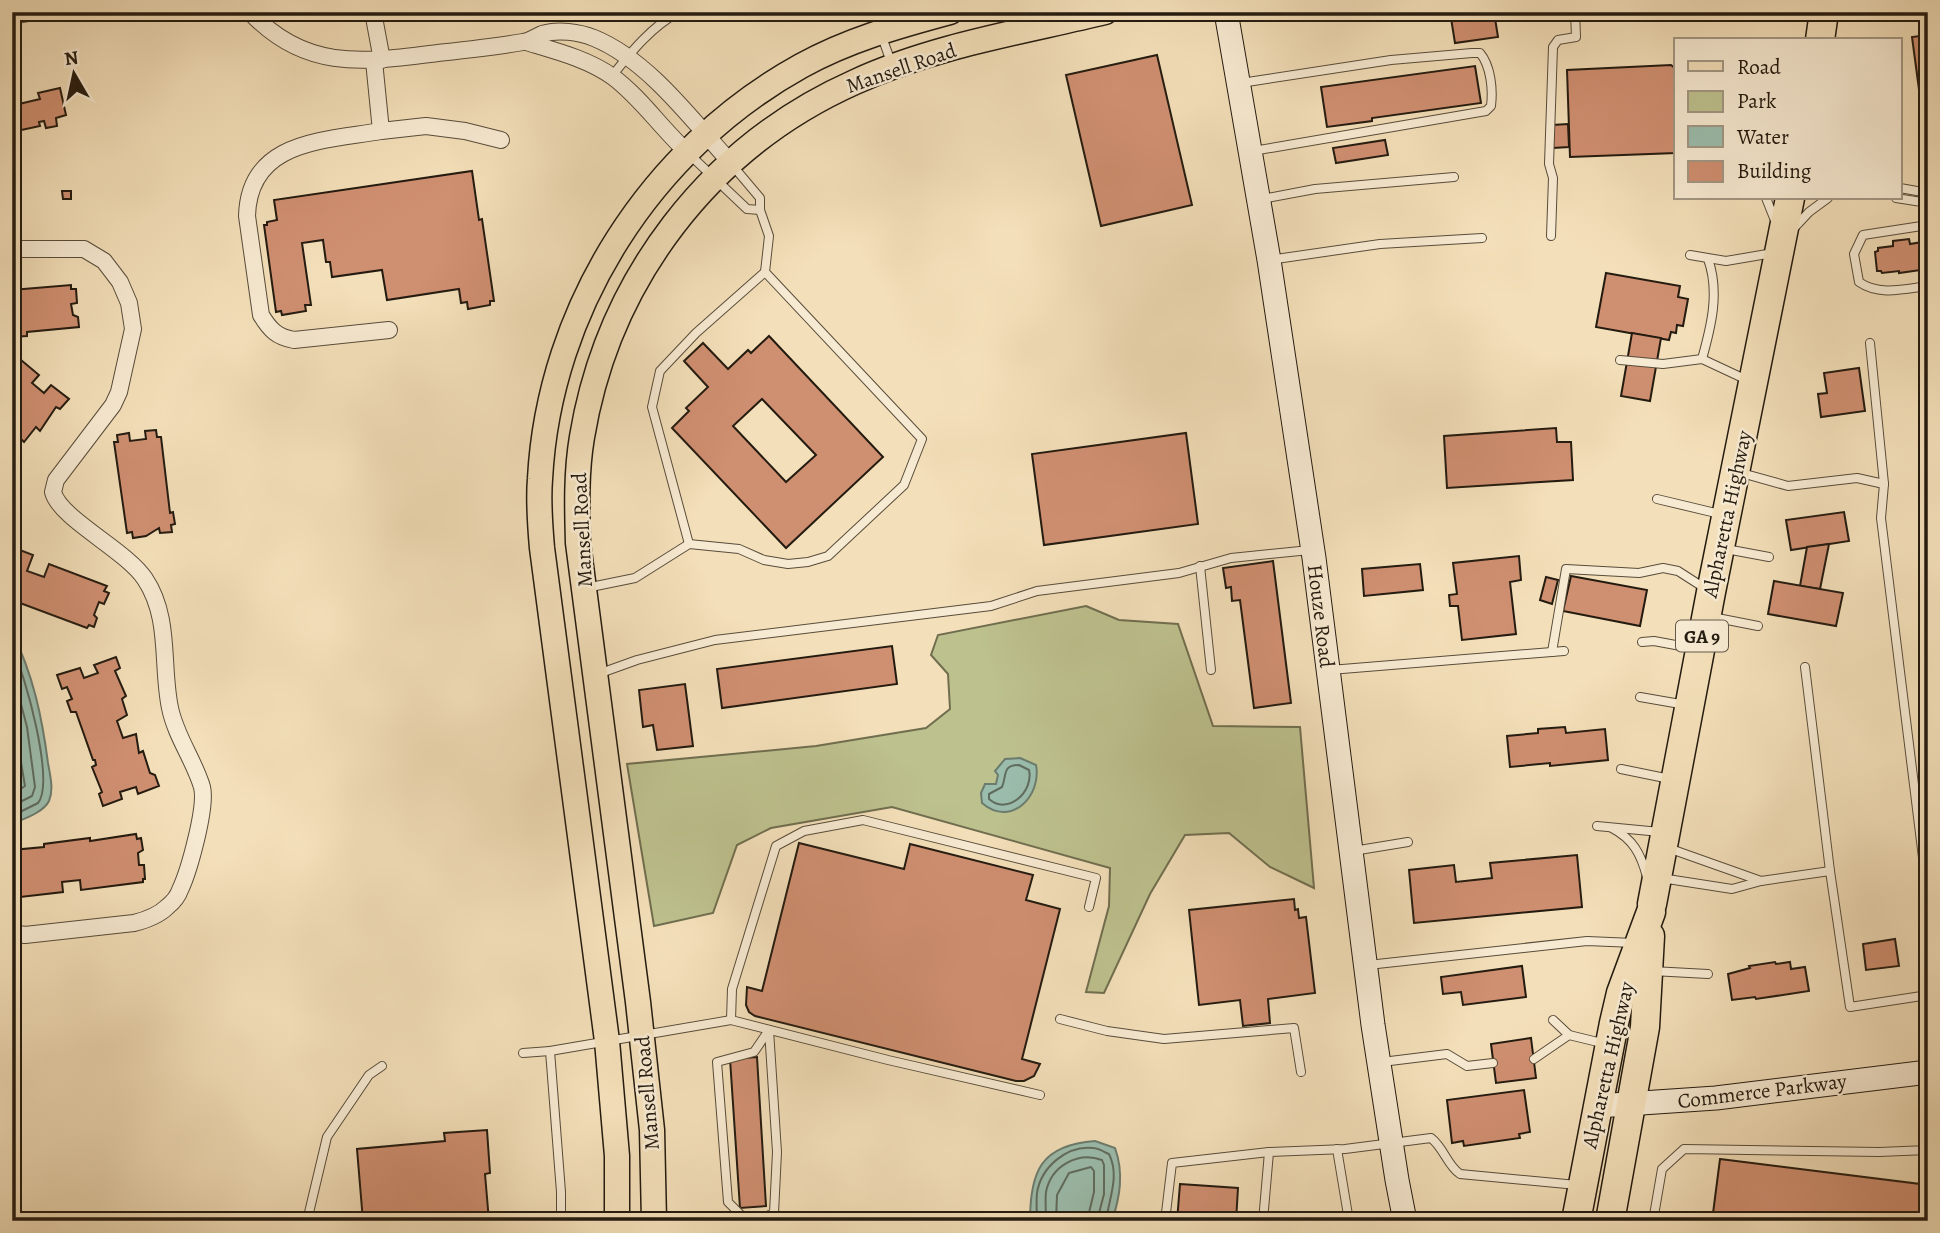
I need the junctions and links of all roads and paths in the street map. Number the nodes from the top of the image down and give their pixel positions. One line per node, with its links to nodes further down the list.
1 (34, 12): 11 (street)
2 (250, 12): 17 (street)
3 (373, 12): 17 (street)
4 (679, 12): 16 (lane)
5 (950, 12): 12 (main road, Mansell Road)
6 (1105, 12): 18 (main road, Mansell Road)
7 (1226, 12): 20 (street, Houze Road)
8 (1575, 12): 38 (lane)
9 (1806, 12): 13 (main road)
10 (1825, 12): 14 (highway)
11 (12, 16)
12 (880, 31): 18 (lane); 22 (main road, Mansell Road)
13 (1818, 38)
14 (1819, 38)
15 (526, 42): 16 (street); 17 (street); 19 (street)
16 (627, 57): 19 (lane); 22 (street)
17 (378, 61): 21 (street)
18 (892, 66): 26 (main road, Mansell Road)
19 (612, 76): 25 (street)
20 (1239, 84): 24 (street, Houze Road); 24 (lane)
21 (381, 131): 23 (street); 47 (street)
22 (705, 135): 25 (main road, Mansell Road); 26 (street)
23 (501, 140)
24 (1251, 151): 31 (street, Houze Road)
25 (687, 152): 26 (lane); 51 (main road, Mansell Road)
26 (723, 170): 36 (lane); 36 (lane); 53 (main road, Mansell Road)
27 (1454, 177): 31 (lane)
28 (1902, 188): 29 (lane)
29 (1928, 193)
30 (1902, 199): 35 (lane)
31 (1259, 200): 44 (street, Houze Road)
32 (1767, 200): 40 (lane)
33 (1790, 200): 40 (highway, Alpharetta Highway / GA 9)
34 (1825, 200): 40 (lane)
35 (1928, 203)
36 (760, 210): 45 (lane)
37 (1928, 225): 46 (lane)
38 (1551, 236)
39 (1482, 238): 44 (lane)
40 (1780, 247): 43 (lane); 52 (highway, Alpharetta Highway / GA 9)
41 (12, 249): 88 (street)
42 (1690, 255): 43 (lane)
43 (1708, 259): 49 (lane)
44 (1269, 260): 60 (street, Houze Road)
45 (765, 271): 58 (lane); 58 (lane)
46 (1928, 286)
47 (389, 330)
48 (1870, 343): 55 (lane)
49 (1702, 359): 50 (lane); 52 (lane)
50 (1620, 360)
51 (556, 380): 53 (main road); 100 (main road, Mansell Road)
52 (1753, 383): 54 (highway, Alpharetta Highway / GA 9)
53 (592, 391): 63 (main road, Mansell Road)
54 (1736, 471): 55 (lane); 57 (highway, Alpharetta Highway / GA 9)
55 (1884, 484): 86 (lane)
56 (1657, 499): 57 (lane)
57 (1726, 516): 59 (highway, Alpharetta Highway / GA 9)
58 (689, 544): 63 (lane)
59 (1720, 548): 61 (lane); 64 (highway, Alpharetta Highway / GA 9)
60 (1312, 549): 62 (lane); 72 (street, Houze Road)
61 (1769, 557)
62 (1200, 566): 71 (lane); 73 (lane)
63 (583, 589): 73 (main road, Mansell Road)
64 (1708, 604): 65 (lane); 67 (highway, Alpharetta Highway / GA 9); 69 (lane)
65 (1758, 626)
66 (1642, 642): 67 (lane)
67 (1700, 650): 75 (highway, Alpharetta Highway / GA 9)
68 (1564, 651): 69 (lane)
69 (1552, 652): 72 (lane)
70 (1805, 667): 83 (lane)
71 (1212, 670)
72 (1328, 671): 82 (street, Houze Road)
73 (595, 675): 98 (main road, Mansell Road)
74 (1640, 696): 75 (lane)
75 (1689, 705): 77 (highway, Alpharetta Highway / GA 9)
76 (1621, 769): 77 (lane)
77 (1675, 780): 80 (highway, Alpharetta Highway / GA 9)
78 (1597, 826): 79 (lane)
79 (1612, 828): 80 (lane); 85 (lane)
80 (1665, 839): 84 (lane); 85 (highway, Alpharetta Highway / GA 9)
81 (1408, 842): 82 (lane)
82 (1350, 852): 90 (street, Houze Road)
83 (1830, 871): 84 (lane); 93 (lane)
84 (1761, 881): 85 (lane)
85 (1653, 898): 89 (highway, Alpharetta Highway / GA 9); 91 (highway, Alpharetta Highway / GA 9)
86 (1928, 898)
87 (1089, 906): 95 (lane)
88 (12, 933)
89 (1640, 943): 90 (lane); 101 (highway, Alpharetta Highway / GA 9)
90 (1365, 966): 105 (street, Houze Road)
91 (1649, 971): 92 (lane); 111 (highway, Alpharetta Highway / GA 9)
92 (1708, 974)
93 (1928, 995)
94 (1060, 1019): 108 (lane)
95 (731, 1020): 97 (lane); 98 (lane)
96 (1552, 1020): 99 (lane)
97 (769, 1030): 110 (lane); 122 (lane); 123 (lane)
98 (642, 1034): 100 (lane); 121 (main road, Mansell Road)
99 (1569, 1035): 101 (lane); 104 (lane)
100 (607, 1041): 102 (lane); 120 (main road, Mansell Road)
101 (1609, 1045): 112 (highway, Alpharetta Highway / GA 9)
102 (550, 1051): 103 (lane); 119 (lane)
103 (523, 1053)
104 (1534, 1059)
105 (1379, 1062): 106 (lane); 113 (street, Houze Road)
106 (1493, 1063)
107 (382, 1066): 118 (lane)
108 (1301, 1072)
109 (1928, 1072): 111 (street, Commerce Parkway)
110 (1040, 1096)
111 (1630, 1104): 112 (street, Commerce Parkway); 129 (highway, Alpharetta Highway / GA 9)
112 (1597, 1106): 117 (highway, Alpharetta Highway / GA 9)
113 (1391, 1142): 114 (lane); 117 (lane); 127 (street, Houze Road)
114 (1337, 1149): 116 (lane); 126 (lane)
115 (1928, 1150): 130 (lane)
116 (1269, 1152): 124 (lane); 125 (lane)
117 (1583, 1185): 128 (highway, Alpharetta Highway / GA 9)
118 (307, 1221)
119 (561, 1221)
120 (617, 1221)
121 (654, 1221)
122 (747, 1221)
123 (755, 1221)
124 (1166, 1221)
125 (1263, 1221)
126 (1349, 1221)
127 (1405, 1221)
128 (1576, 1221)
129 (1610, 1221)
130 (1653, 1221)

